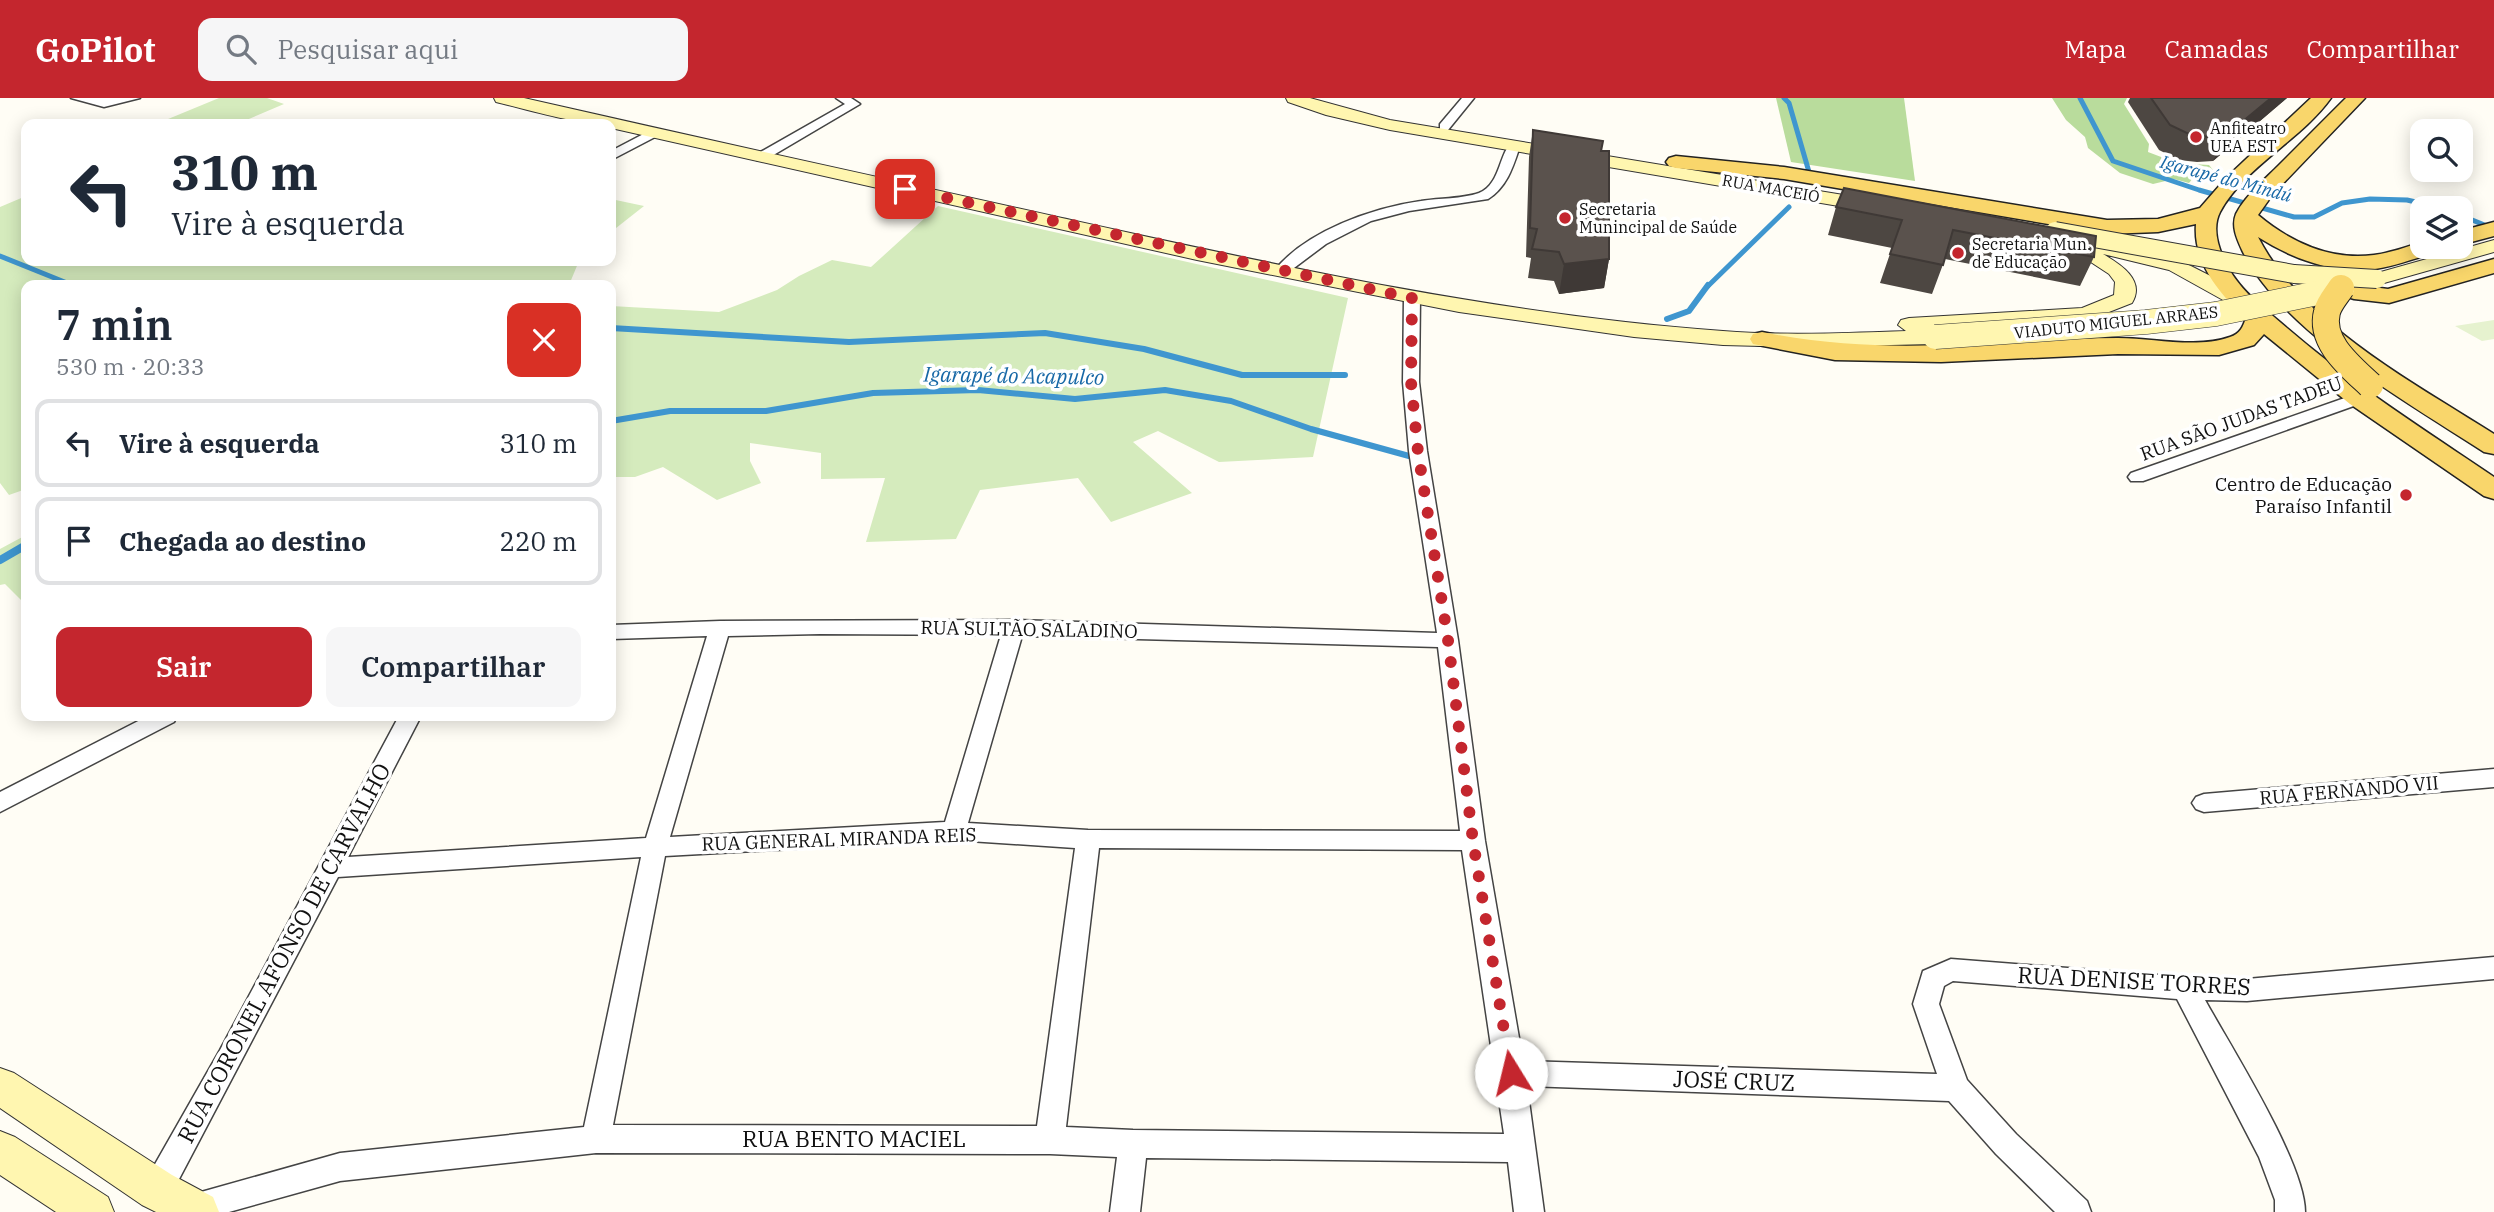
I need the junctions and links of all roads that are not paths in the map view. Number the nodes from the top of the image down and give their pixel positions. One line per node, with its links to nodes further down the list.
1 (77, 98): 2 (street)
2 (134, 98)
3 (502, 98): 10 (main road)
4 (842, 98): 16 (street)
5 (1294, 98): 14 (main road, RUA MACEIÓ)
6 (1316, 98): 12 (main road, RUA MACEIÓ)
7 (1468, 98): 12 (street)
8 (2322, 98): 19 (main road)
9 (2356, 98): 20 (main road)
10 (593, 119)
11 (616, 124): 13 (main road)
12 (1444, 127): 17 (main road, RUA MACEIÓ)
13 (653, 133): 15 (street); 16 (main road)
14 (1514, 146): 21 (main road, RUA MACEIÓ); 26 (street)
15 (616, 153)
16 (761, 157): 26 (main road)
17 (1676, 162): 18 (main road, RUA MACEIÓ); 19 (main road)
18 (1904, 204): 27 (main road, VIADUTO MIGUEL ARRAES, bridge)
19 (2208, 213): 30 (main road)
20 (2246, 216): 23 (main road); 24 (main road)
21 (1935, 217)
22 (2481, 237): 27 (main road, VIADUTO MIGUEL ARRAES)
23 (2410, 252)
24 (2255, 256): 25 (main road); 33 (main road)
25 (2494, 266)
26 (1281, 271): 29 (main road)
27 (2376, 279): 28 (main road, VIADUTO MIGUEL ARRAES, bridge)
28 (2341, 288): 31 (main road, VIADUTO MIGUEL ARRAES, bridge); 32 (main road, bridge)
29 (1412, 298): 31 (main road); 40 (street)
30 (2249, 309): 31 (main road); 31 (main road); 32 (main road)
31 (1762, 339)
32 (2365, 392): 34 (main road); 35 (street, RUA SÃO JUDAS TADEU); 36 (main road)
33 (2494, 446)
34 (2494, 468)
35 (2137, 477)
36 (2494, 490)
37 (1014, 627): 38 (street, RUA SULTÃO SALADINO); 40 (street, RUA SULTÃO SALADINO); 46 (street)
38 (720, 628): 39 (street, RUA SULTÃO SALADINO); 49 (street)
39 (616, 632)
40 (1448, 640): 48 (street)
41 (156, 721): 44 (street)
42 (407, 721): 50 (street, RUA CORONEL AFONSO DE CARVALHO)
43 (2494, 778): 45 (street, RUA FERNANDO VII)
44 (0, 803)
45 (2204, 803)
46 (954, 831): 47 (street, RUA GENERAL MIRANDA REIS); 49 (street, RUA GENERAL MIRANDA REIS)
47 (1088, 839): 48 (street, RUA GENERAL MIRANDA REIS); 57 (street)
48 (1473, 841): 53 (street)
49 (655, 847): 50 (street, RUA GENERAL MIRANDA REIS); 56 (street)
50 (331, 868): 61 (street, RUA CORONEL AFONSO DE CARVALHO)
51 (2494, 968): 52 (street, RUA DENISE TORRES)
52 (2185, 988): 55 (street, RUA DENISE TORRES); 67 (street)
53 (1511, 1073): 55 (street, JOSÉ CRUZ); 59 (street)
54 (0, 1086): 61 (main road)
55 (1956, 1088): 66 (street)
56 (596, 1139): 57 (street, RUA BENTO MACIEL); 62 (street, RUA BENTO MACIEL)
57 (1050, 1140): 58 (street, RUA BENTO MACIEL)
58 (1133, 1143): 59 (street, RUA BENTO MACIEL); 64 (street)
59 (1522, 1148): 65 (street)
60 (0, 1151): 63 (main road)
61 (157, 1190): 62 (main road)
62 (196, 1211)
63 (93, 1212)
64 (1125, 1212)
65 (1529, 1212)
66 (2076, 1212)
67 (2290, 1212)

